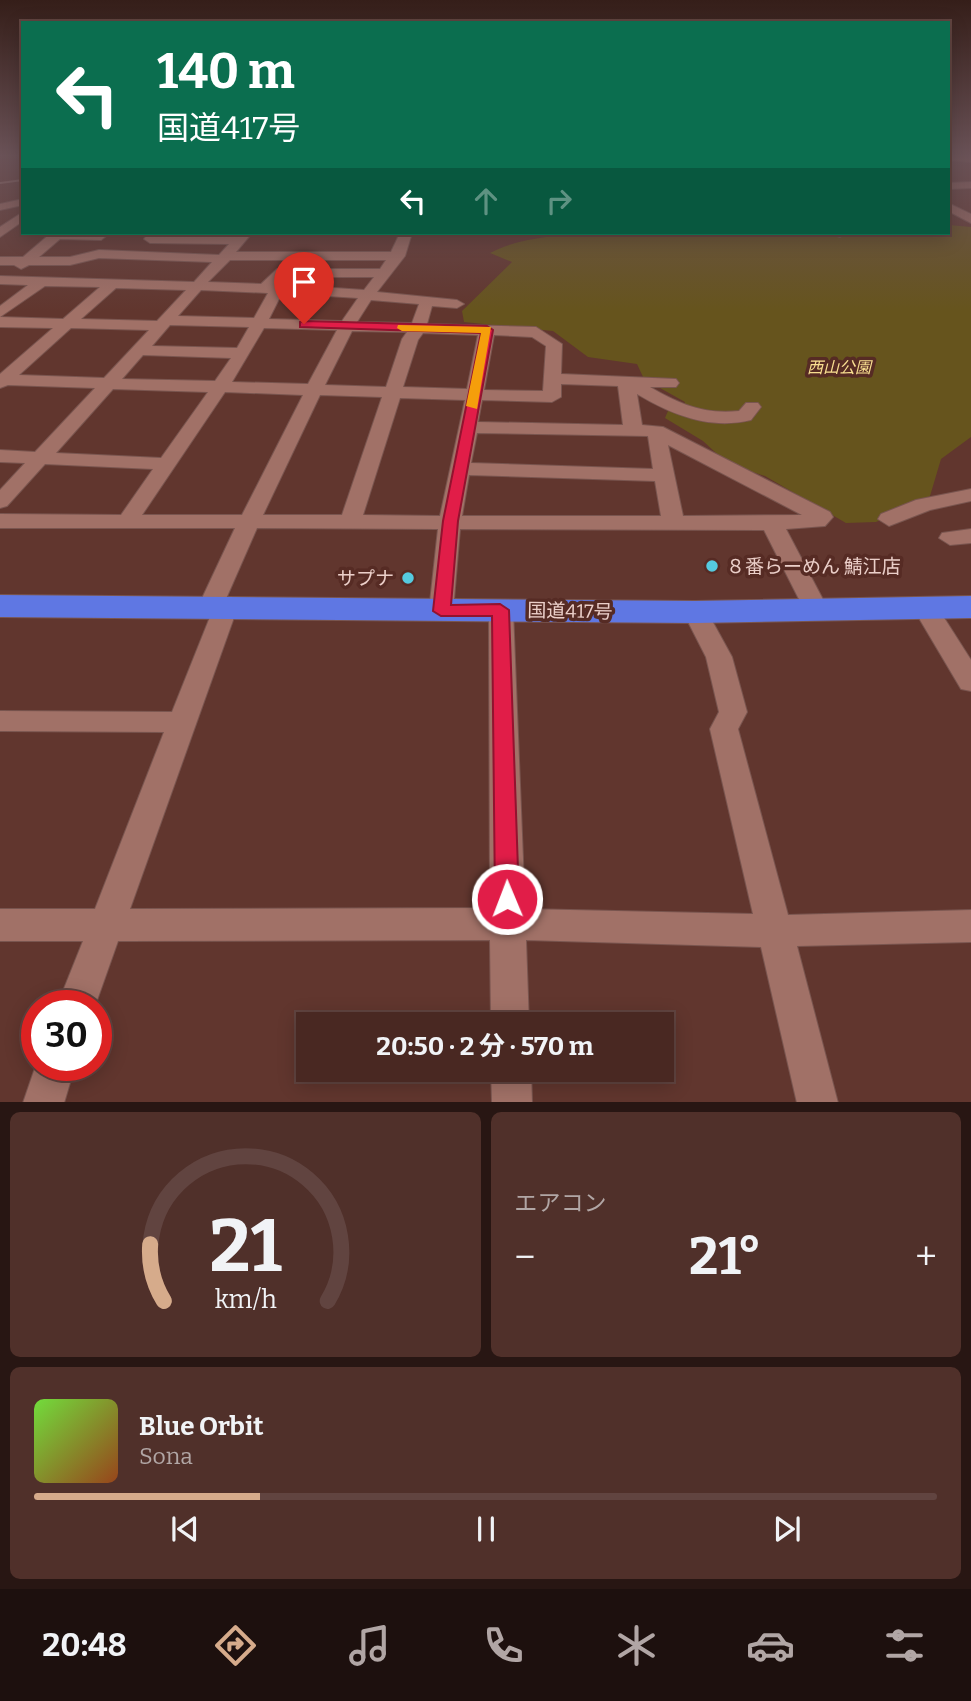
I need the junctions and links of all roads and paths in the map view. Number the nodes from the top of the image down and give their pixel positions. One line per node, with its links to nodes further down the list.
1 (3, 208): 2 (street)
2 (21, 211)
3 (21, 211): 5 (street)
4 (21, 212): 6 (street)
5 (0, 217)
6 (0, 233)
7 (57, 235): 17 (street)
8 (80, 235): 9 (street)
9 (102, 235)
10 (153, 235): 12 (street)
11 (405, 235): 13 (street)
12 (243, 236): 14 (street)
13 (398, 256): 15 (street); 19 (street)
14 (225, 257): 15 (street); 17 (street); 24 (street)
15 (304, 257): 18 (street)
16 (0, 261): 17 (street)
17 (25, 261): 21 (street)
18 (302, 273): 19 (street); 25 (street)
19 (387, 273): 26 (street)
20 (109, 277): 22 (street); 23 (street); 23 (street); 32 (street)
21 (1, 280): 22 (street)
22 (41, 282): 29 (street)
23 (136, 284): 24 (street)
24 (199, 286): 25 (street); 31 (street)
25 (271, 289): 26 (street); 33 (street)
26 (366, 294): 27 (street); 34 (street)
27 (428, 301): 28 (street); 35 (street)
28 (457, 304)
29 (0, 313)
30 (0, 322): 32 (street)
31 (164, 323): 32 (street); 33 (street); 37 (street)
32 (68, 324): 40 (street)
33 (260, 324): 34 (street); 38 (street)
34 (347, 326): 35 (street); 45 (street)
35 (421, 328): 36 (street); 46 (street)
36 (487, 330): 39 (street); 47 (street)
37 (140, 350): 38 (street); 43 (street)
38 (242, 353): 44 (street)
39 (553, 379): 41 (street); 47 (street)
40 (1, 381): 43 (street)
41 (626, 381): 42 (street); 48 (street); 50 (street)
42 (670, 383)
43 (108, 385): 44 (street); 53 (street)
44 (219, 389): 45 (street); 54 (street)
45 (316, 391): 46 (street); 61 (street)
46 (393, 393): 47 (street); 64 (street)
47 (475, 394): 49 (street)
48 (752, 407)
49 (469, 427): 50 (street); 55 (street)
50 (633, 430): 51 (street)
51 (656, 431): 56 (street); 66 (street)
52 (0, 456): 53 (street)
53 (40, 458): 54 (street); 58 (street)
54 (165, 464): 60 (street)
55 (462, 469): 56 (street); 63 (street)
56 (666, 475): 65 (street)
57 (971, 495): 59 (street)
58 (1, 499)
59 (889, 519)
60 (128, 520): 61 (street); 62 (street)
61 (249, 520): 64 (street); 70 (street)
62 (0, 521)
63 (450, 521): 64 (street); 65 (street); 72 (street)
64 (350, 523)
65 (673, 523): 66 (street)
66 (772, 523): 73 (street)
67 (0, 606): 70 (highway, 国道417号)
68 (971, 607): 69 (highway, 国道417号)
69 (925, 608): 73 (highway, 国道417号); 75 (street)
70 (217, 609): 72 (highway, 国道417号); 77 (street)
71 (500, 610): 72 (highway, 国道417号); 74 (highway, 国道417号); 79 (street)
72 (441, 611)
73 (817, 611): 74 (highway, 国道417号)
74 (695, 612): 82 (street)
75 (971, 682)
76 (0, 721): 77 (street)
77 (182, 722): 78 (street)
78 (105, 923): 79 (street); 80 (street); 83 (street)
79 (508, 924): 82 (street); 84 (street)
80 (0, 925)
81 (971, 926): 82 (street)
82 (773, 931): 89 (street)
83 (82, 990)
84 (510, 1012)
85 (50, 1081): 87 (street)
86 (511, 1082): 88 (street)
87 (43, 1102)
88 (512, 1102)
89 (818, 1102)

